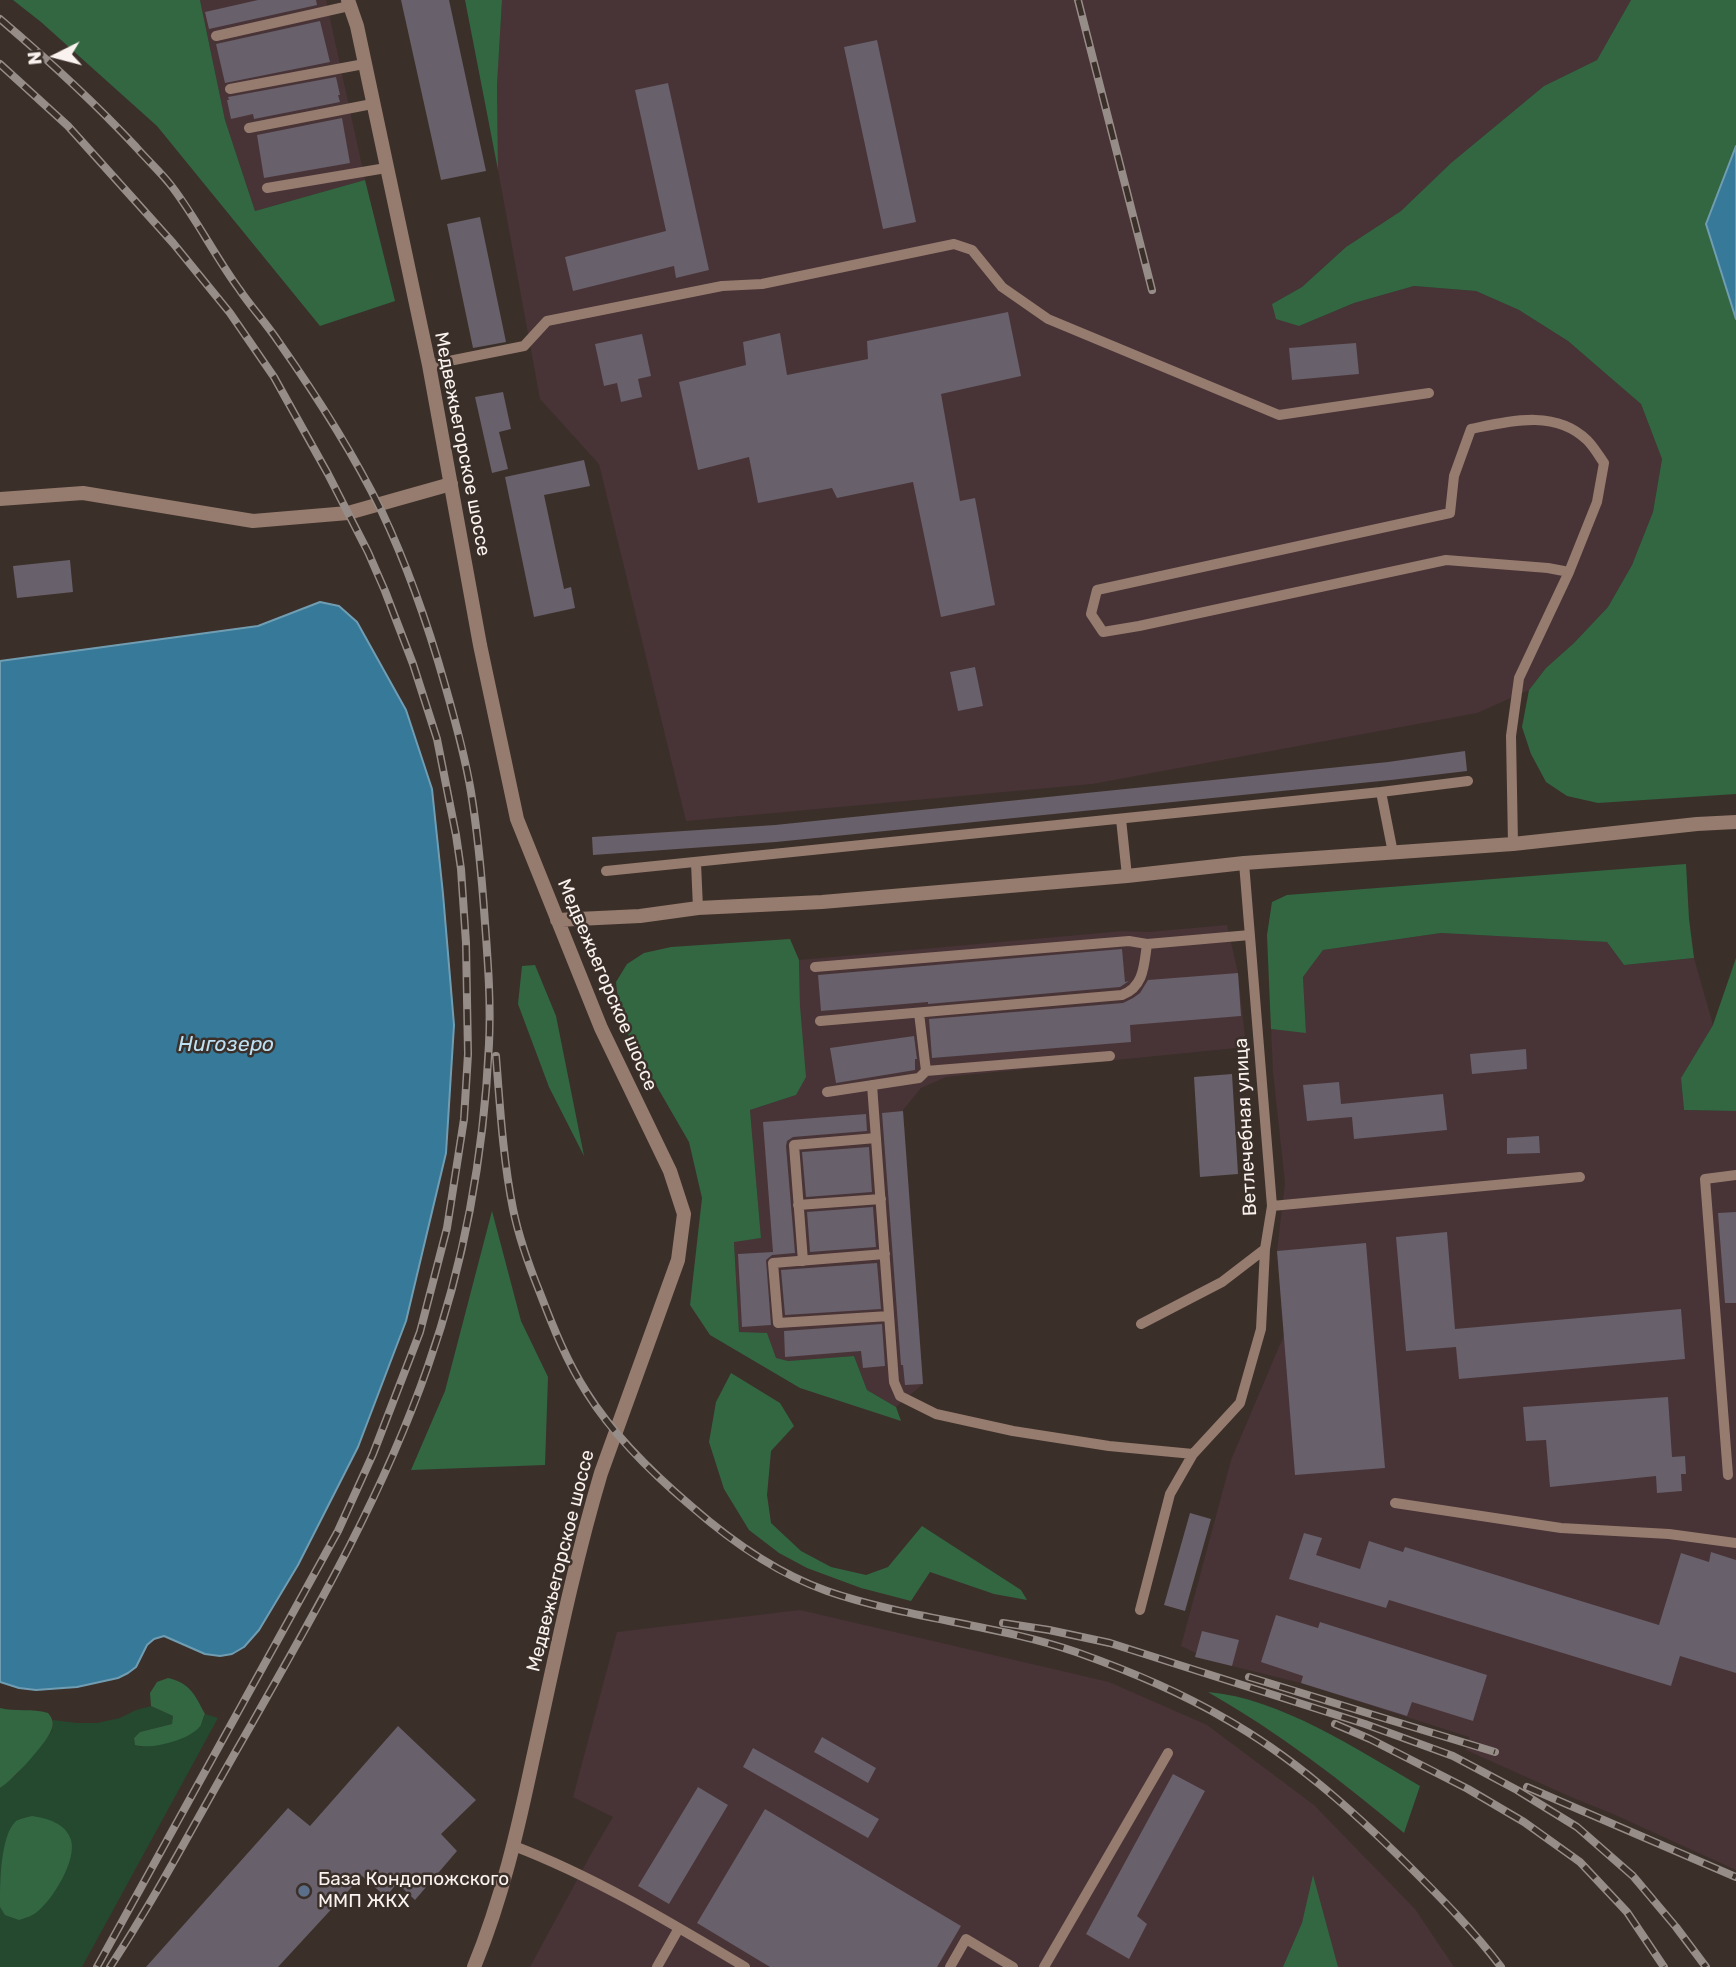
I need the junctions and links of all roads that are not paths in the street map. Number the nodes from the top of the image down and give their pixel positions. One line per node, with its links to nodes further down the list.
1 (348, 3): 2 (lane); 3 (street, Медвежьегорское шоссе)
2 (216, 36)
3 (364, 64): 4 (lane); 5 (street, Медвежьегорское шоссе)
4 (230, 89)
5 (372, 104): 6 (lane); 7 (street, Медвежьегорское шоссе)
6 (249, 128)
7 (386, 168): 8 (lane); 9 (street, Медвежьегорское шоссе)
8 (267, 188)
9 (429, 365): 10 (lane); 11 (street, Медвежьегорское шоссе)
10 (1429, 393)
11 (451, 484): 12 (street); 25 (street, Медвежьегорское шоссе)
12 (0, 499)
13 (1569, 572): 13 (lane); 18 (lane)
14 (1468, 781): 15 (lane)
15 (1381, 792): 16 (lane); 19 (lane)
16 (1121, 818): 20 (lane); 23 (lane)
17 (1736, 822): 18 (street)
18 (1513, 844): 19 (street)
19 (1393, 853): 21 (street)
20 (696, 863): 22 (lane); 24 (lane)
21 (1244, 863): 23 (street); 26 (lane, Ветлечебная улица)
22 (606, 871)
23 (1127, 876): 24 (street)
24 (698, 908): 25 (street)
25 (557, 920): 52 (street, Медвежьегорское шоссе)
26 (1250, 935): 27 (lane); 40 (lane, Ветлечебная улица)
27 (1147, 944): 28 (lane); 29 (lane)
28 (815, 967)
29 (919, 1013): 30 (lane); 32 (lane)
30 (820, 1021)
31 (1110, 1056): 32 (lane)
32 (926, 1071): 33 (lane)
33 (873, 1085): 34 (lane); 35 (lane)
34 (827, 1092)
35 (876, 1138): 38 (lane); 39 (lane)
36 (1736, 1175): 47 (lane)
37 (1580, 1177): 40 (lane)
38 (881, 1199): 39 (lane); 42 (lane)
39 (798, 1205): 43 (lane)
40 (1272, 1206): 41 (lane, Ветлечебная улица)
41 (1265, 1248): 45 (lane); 46 (lane, Ветлечебная улица)
42 (884, 1254): 43 (lane); 44 (lane)
43 (803, 1261): 44 (lane)
44 (889, 1316): 46 (lane)
45 (1141, 1324)
46 (1193, 1454): 50 (lane, Ветлечебная улица)
47 (1728, 1475)
48 (1395, 1503): 49 (lane)
49 (1736, 1543)
50 (1140, 1611)
51 (1168, 1753): 59 (lane)
52 (514, 1846): 53 (lane); 54 (street, Медвежьегорское шоссе)
53 (679, 1928): 55 (lane); 56 (lane)
54 (474, 1967)
55 (657, 1967)
56 (745, 1967)
57 (950, 1967): 58 (lane)
58 (1013, 1967)
59 (1044, 1967)

